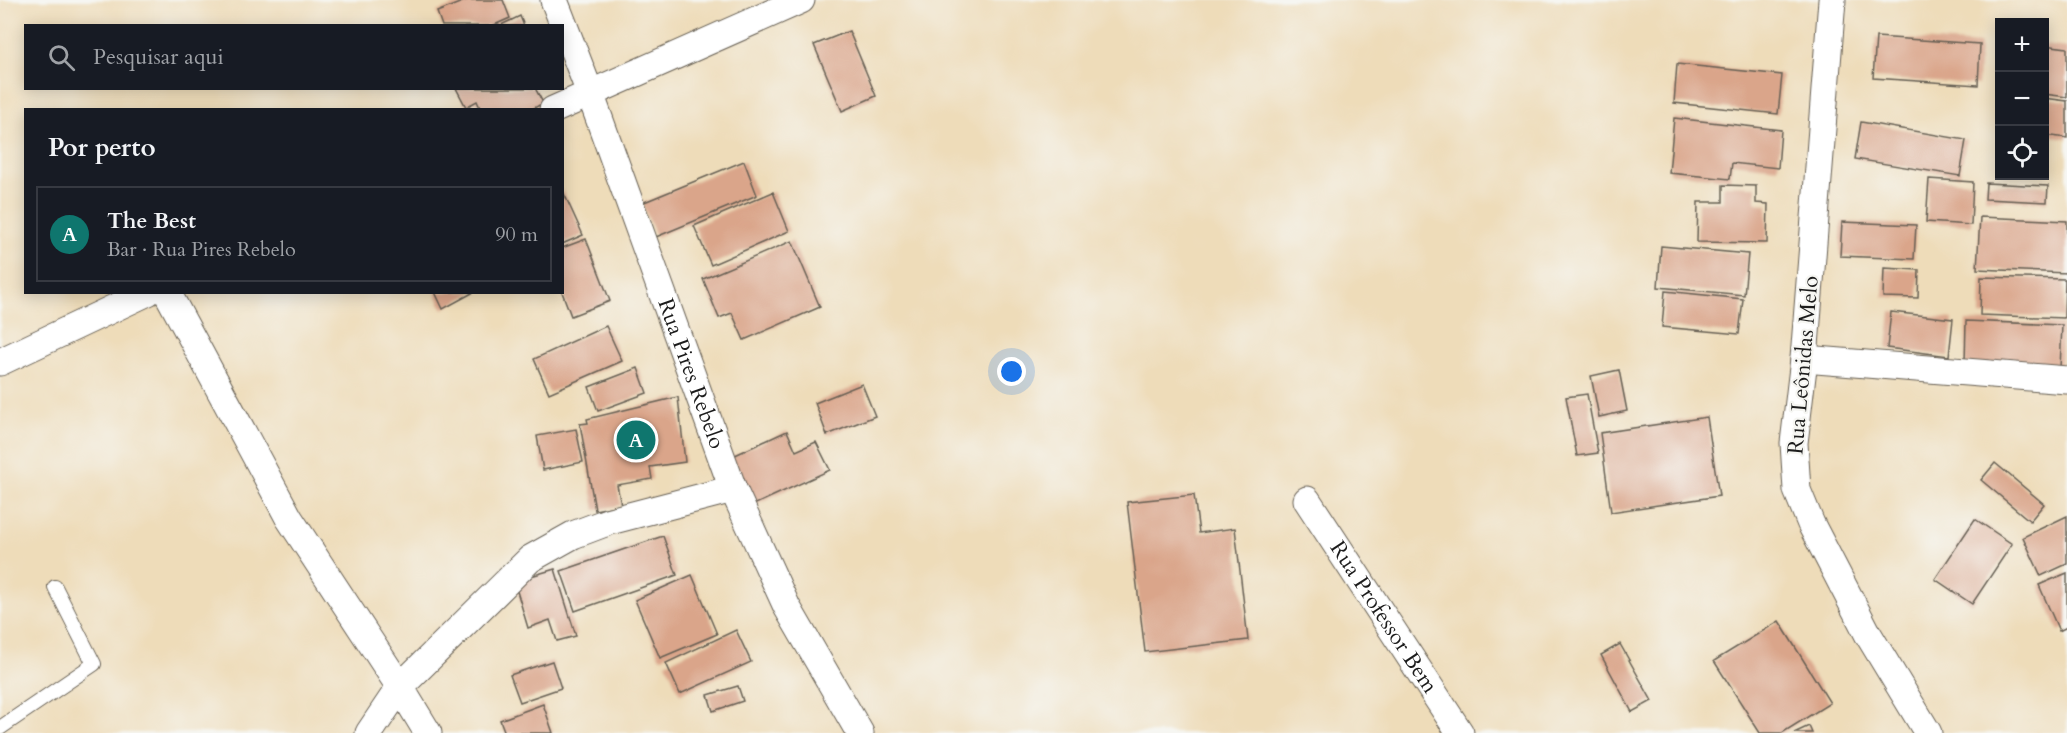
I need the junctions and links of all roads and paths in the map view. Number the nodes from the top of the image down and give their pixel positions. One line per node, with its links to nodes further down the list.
1 (554, 0): 4 (street, Rua Pires Rebelo)
2 (801, 0): 6 (street)
3 (1832, 0): 10 (street, Rua Leônidas Melo)
4 (563, 24)
5 (564, 26): 6 (street, Rua Pires Rebelo)
6 (590, 93): 7 (street); 13 (street, Rua Pires Rebelo)
7 (557, 108)
8 (144, 294): 11 (street)
9 (168, 294): 16 (street)
10 (1804, 359): 12 (street); 22 (street, Rua Leônidas Melo)
11 (0, 362)
12 (2067, 380)
13 (733, 489): 16 (street); 20 (street, Rua Pires Rebelo)
14 (1307, 500): 21 (street, Rua Professor Bem)
15 (55, 587): 17 (lane)
16 (400, 687): 18 (street); 19 (street)
17 (0, 728)
18 (369, 733)
19 (428, 733)
20 (860, 733)
21 (1460, 733)
22 (1928, 733)

